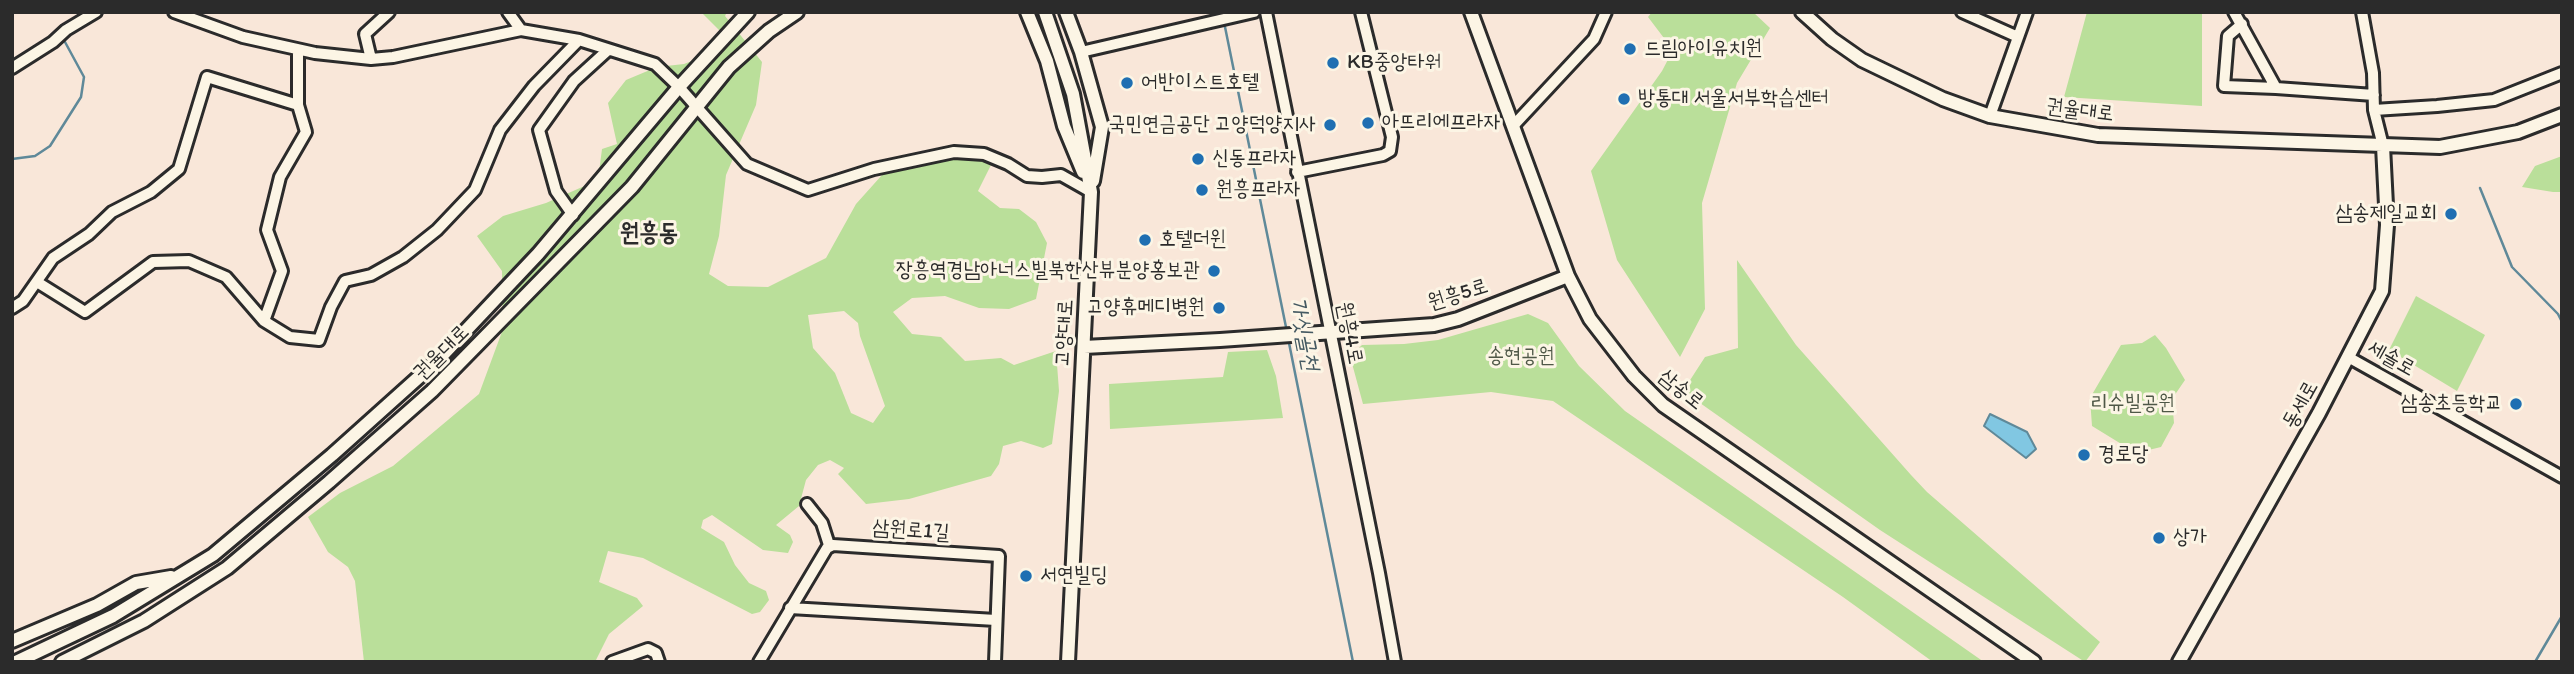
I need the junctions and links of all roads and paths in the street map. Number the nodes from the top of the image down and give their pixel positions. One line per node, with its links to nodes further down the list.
1 (96, 12): 29 (street)
2 (174, 12): 20 (street)
3 (389, 12): 28 (street)
4 (508, 12): 22 (street)
5 (748, 12): 31 (main road, 권율대로)
6 (797, 12): 35 (main road, 권율대로)
7 (1027, 12): 42 (main road)
8 (1045, 12): 42 (main road, 고양대로)
9 (1066, 12): 27 (main road)
10 (1266, 12): 41 (street, 원흥4로)
11 (1361, 12): 41 (street)
12 (1471, 12): 39 (main road, 삼송로)
13 (1606, 12): 39 (street)
14 (1802, 12): 38 (main road, 권율대로)
15 (1962, 12): 23 (street)
16 (2027, 12): 23 (street)
17 (2234, 12): 21 (street)
18 (2362, 12): 33 (street)
19 (1249, 13): 27 (street)
20 (199, 16): 25 (street)
21 (2242, 24): 32 (street); 32 (street)
22 (521, 30): 24 (street); 28 (street)
23 (2018, 37): 38 (street)
24 (579, 40): 26 (street); 47 (street)
25 (298, 50): 28 (street); 34 (street)
26 (608, 50): 31 (street); 43 (street)
27 (1081, 52): 42 (main road)
28 (371, 60)
29 (15, 64)
30 (2562, 73): 36 (street)
31 (679, 87): 35 (street); 43 (main road, 권율대로)
32 (2276, 88): 33 (street)
33 (2374, 94): 36 (street)
34 (298, 105): 45 (street); 47 (street)
35 (696, 106): 42 (street); 58 (main road, 권율대로)
36 (2374, 110): 40 (street)
37 (2562, 115): 40 (main road, 권율대로)
38 (1990, 116): 40 (main road, 권율대로)
39 (1513, 126): 44 (main road, 삼송로)
40 (2383, 146): 50 (main road, 동세로)
41 (1297, 172): 48 (street, 원흥4로)
42 (1091, 192): 49 (main road, 고양대로)
43 (573, 215): 54 (main road, 권율대로)
44 (1568, 276): 48 (main road, 원흥5로); 66 (main road, 삼송로)
45 (37, 282): 46 (street); 47 (street)
46 (12, 308)
47 (264, 321)
48 (1329, 332): 49 (main road, 원흥5로); 65 (street, 원흥4로)
49 (1084, 347): 64 (main road, 고양대로)
50 (2348, 357): 51 (street, 세솔로); 67 (main road, 동세로)
51 (2562, 477)
52 (807, 504): 53 (street)
53 (829, 545): 55 (street); 56 (street, 삼원로1길)
54 (178, 576): 57 (main road); 59 (main road, 권율대로)
55 (790, 608): 56 (street); 62 (street)
56 (996, 620): 63 (street, 삼원로1길)
57 (12, 641)
58 (66, 661)
59 (16, 662)
60 (612, 662): 61 (street)
61 (659, 662)
62 (759, 662)
63 (995, 662)
64 (1069, 662)
65 (1395, 662)
66 (2034, 662)
67 (2179, 662)

